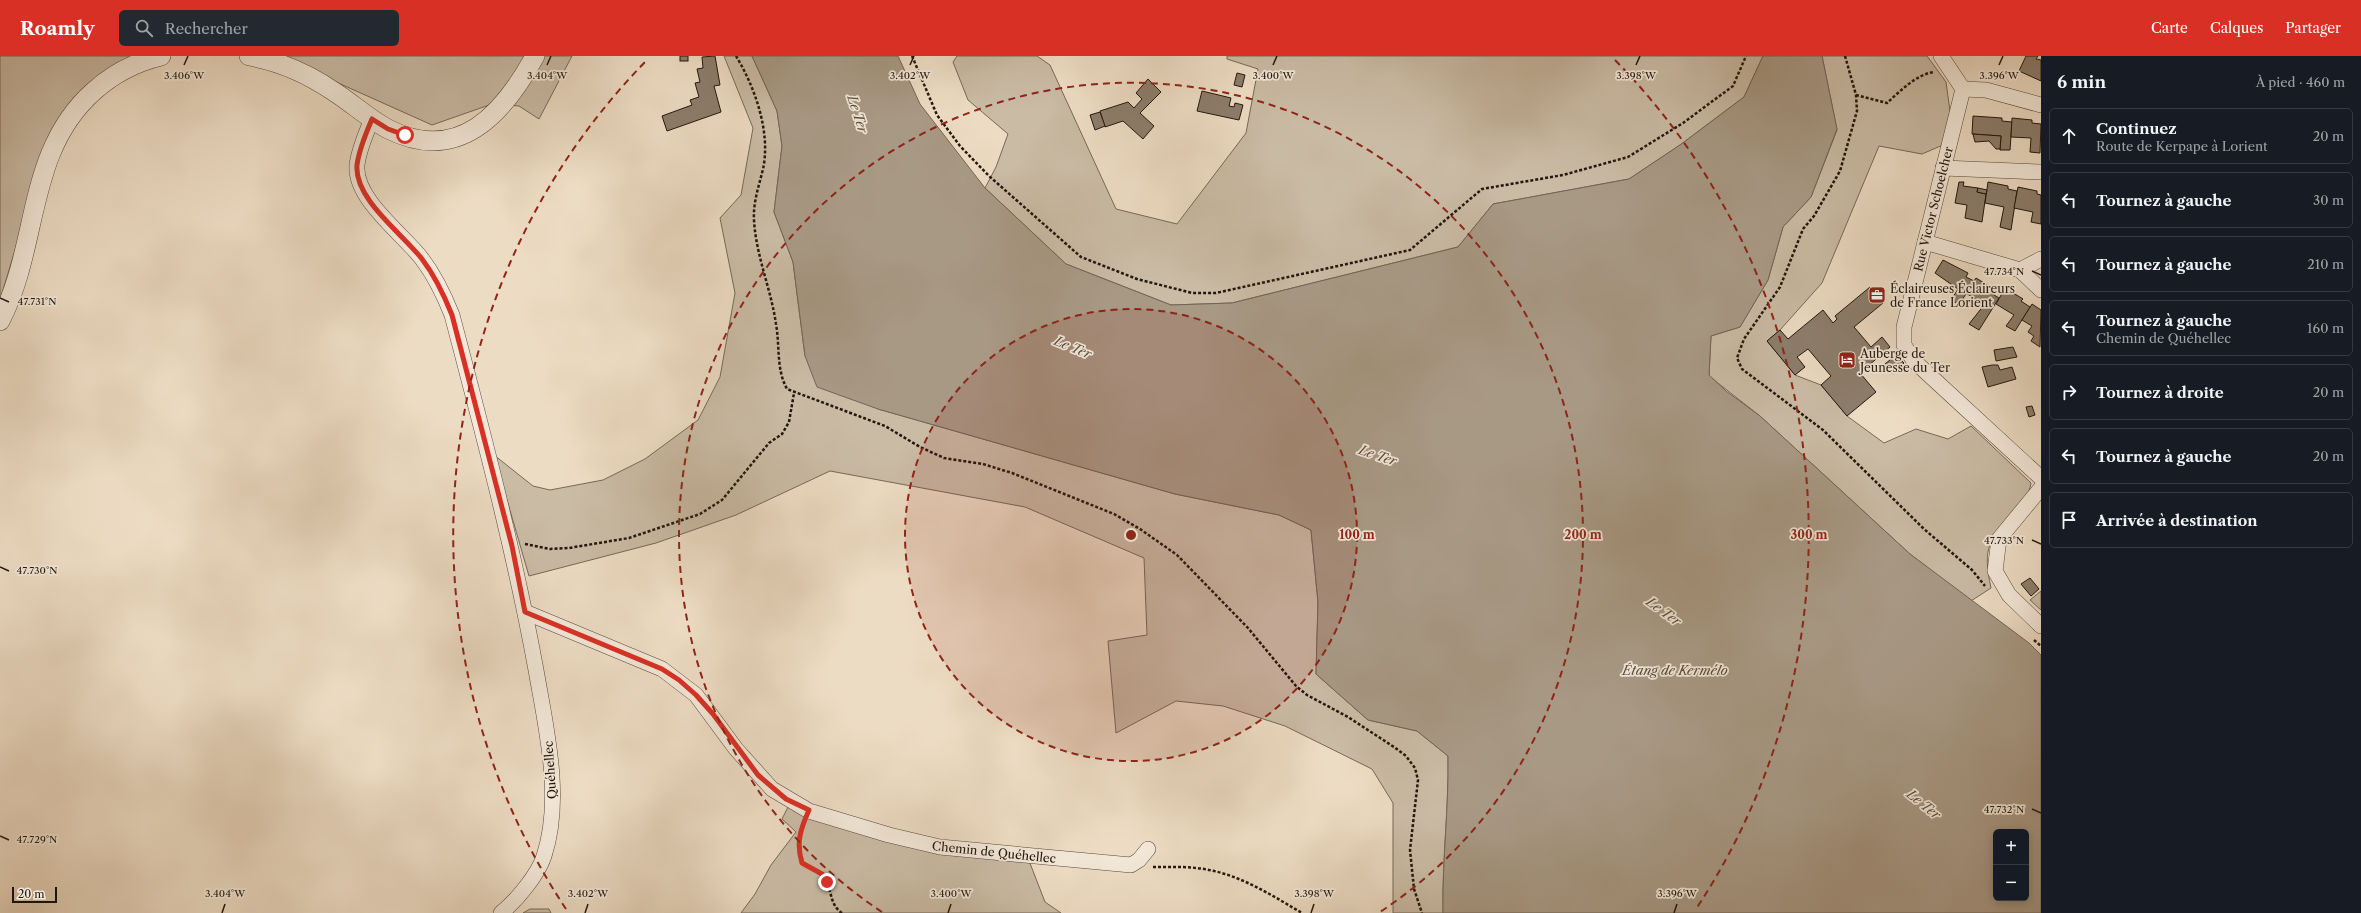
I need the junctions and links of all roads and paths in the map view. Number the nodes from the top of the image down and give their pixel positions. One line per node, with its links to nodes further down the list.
1 (161, 56): 20 (street)
2 (249, 56): 13 (street)
3 (535, 56): 13 (street)
4 (736, 56): 21 (path)
5 (912, 56): 6 (path)
6 (1746, 56)
7 (1845, 56): 11 (path)
8 (1941, 56): 9 (street)
9 (1951, 70): 10 (street); 11 (path)
10 (1962, 89): 12 (street); 14 (street, Rue Victor Schoelcher)
11 (1856, 95): 25 (path)
12 (2041, 105)
13 (372, 119): 24 (street, Quéhellec)
14 (1943, 168): 15 (street); 16 (street, Rue Victor Schoelcher)
15 (2041, 172)
16 (1924, 242): 18 (street); 22 (street, Rue Victor Schoelcher)
17 (2041, 259): 18 (street)
18 (2020, 270): 19 (street)
19 (2041, 290)
20 (0, 321)
21 (794, 393): 24 (path); 35 (path)
22 (2041, 478)
23 (2041, 488): 27 (street)
24 (512, 546): 26 (street, Quéhellec)
25 (1990, 592)
26 (525, 612): 29 (street, Chemin de Quéhellec); 32 (street, Quéhellec)
27 (2035, 630): 28 (path)
28 (2041, 645)
29 (809, 810): 31 (street, Chemin de Quéhellec); 33 (path)
30 (1148, 849): 31 (street)
31 (1131, 865): 34 (path)
32 (501, 913)
33 (842, 913)
34 (1302, 913)
35 (1422, 913)

